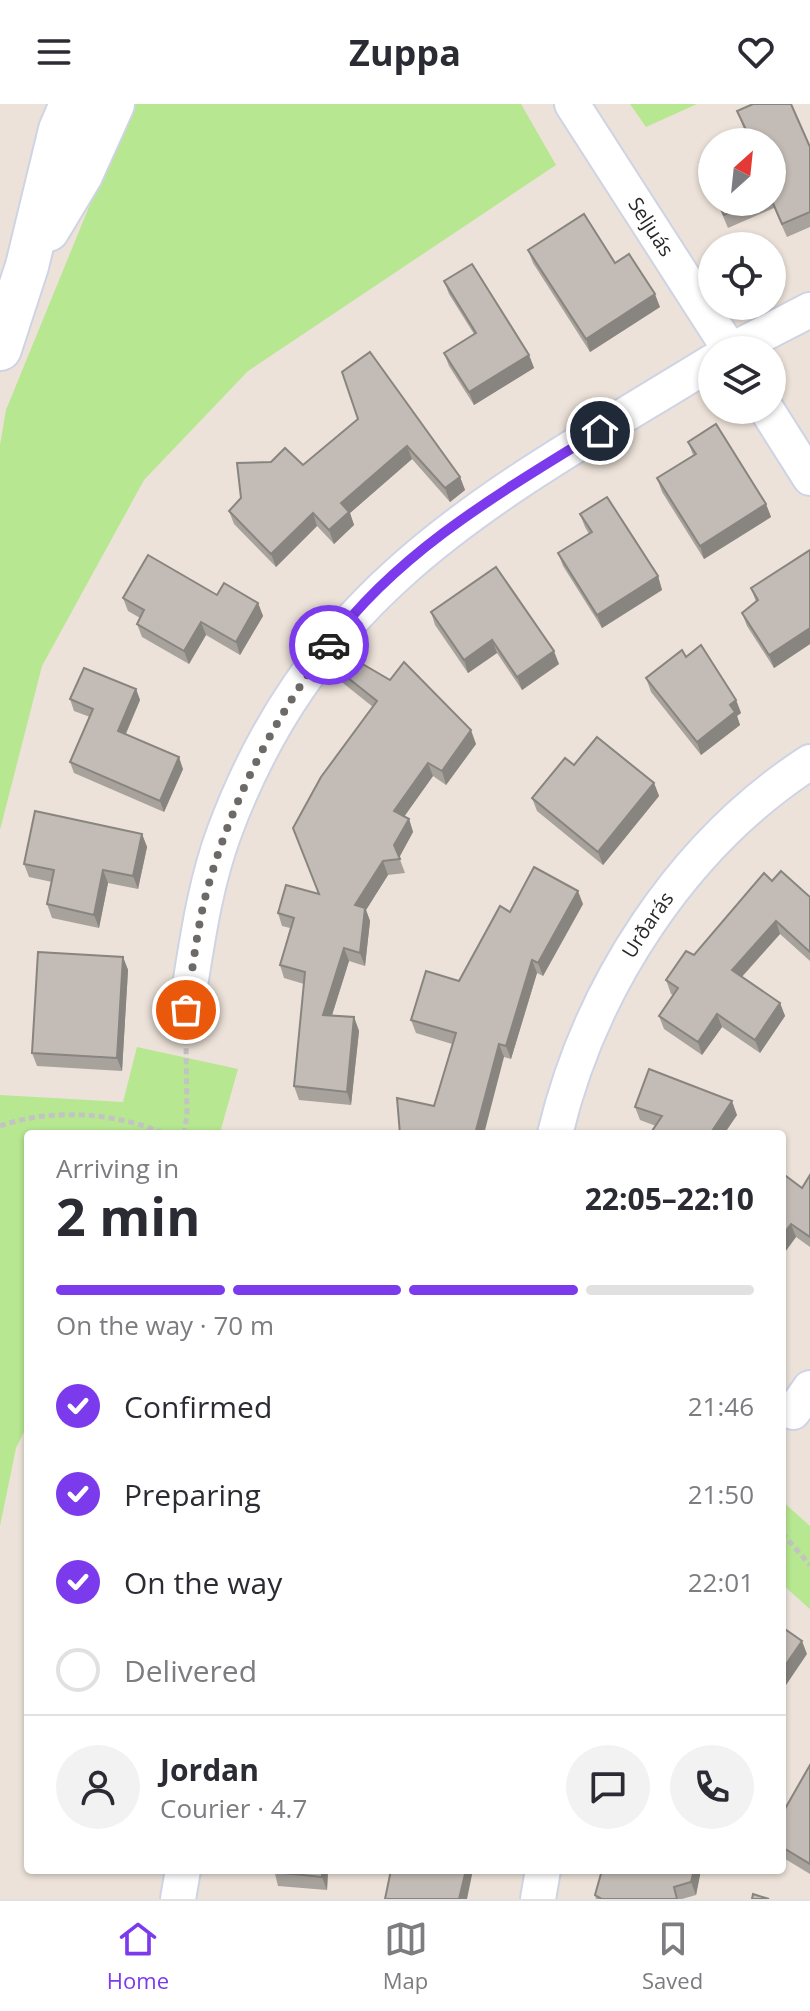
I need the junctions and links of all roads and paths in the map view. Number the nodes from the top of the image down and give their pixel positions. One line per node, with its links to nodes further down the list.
1 (71, 104): 4 (street)
2 (113, 104): 4 (street)
3 (572, 104): 6 (street, Seljuás)
4 (27, 266): 8 (street)
5 (810, 310): 7 (street)
6 (722, 336)
7 (759, 336)
8 (0, 349)
9 (698, 371): 13 (street)
10 (776, 424): 11 (street)
11 (810, 478)
12 (810, 762): 17 (street, Urðarás)
13 (186, 1010): 16 (path)
14 (0, 1126): 15 (path)
15 (153, 1130)
16 (185, 1130)
17 (556, 1130)
18 (786, 1538): 19 (path)
19 (810, 1565)
20 (182, 1874): 22 (street)
21 (542, 1874): 23 (street)
22 (178, 1899)
23 (538, 1899)

